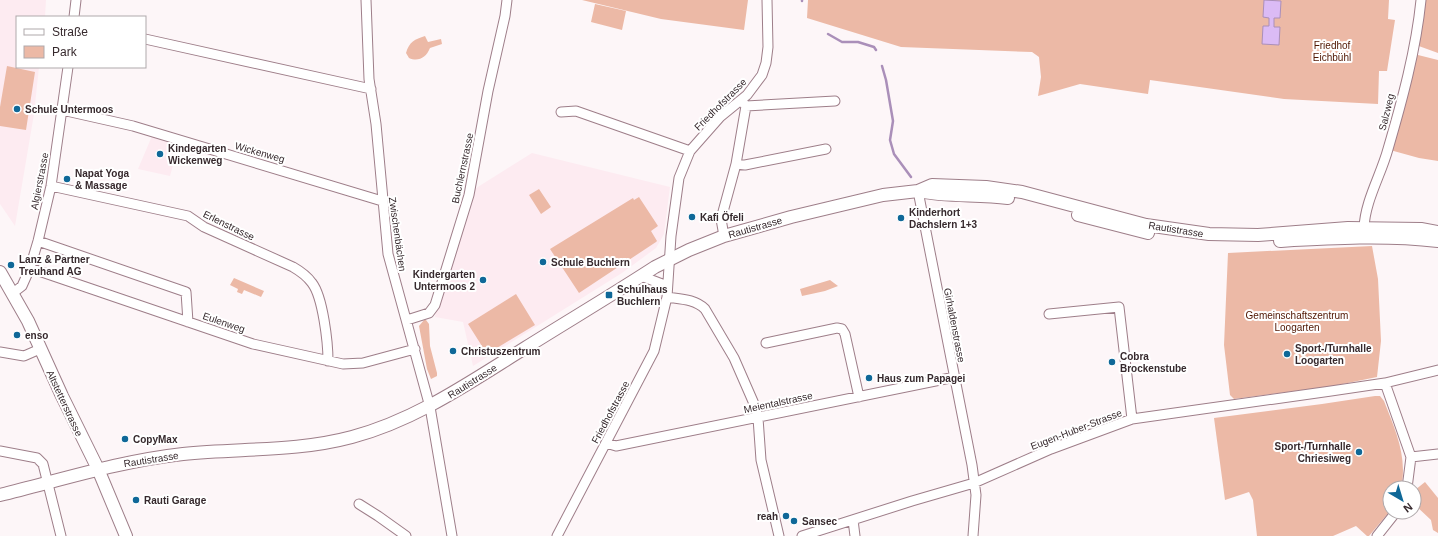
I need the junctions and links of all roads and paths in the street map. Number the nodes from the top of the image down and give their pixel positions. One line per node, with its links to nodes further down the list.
1 (76, 0): 6 (street)
2 (366, 0): 9 (street, Zwischenbächen)
3 (507, 0): 32 (street, Buchlernstrasse)
4 (767, 0): 11 (street, Friedhofstrasse)
5 (1421, 0): 20 (street, Salzweg)
6 (74, 16)
7 (146, 39): 9 (street)
8 (68, 68): 12 (street, Algierstrasse)
9 (371, 89): 19 (street, Zwischenbächen)
10 (835, 101): 11 (street)
11 (743, 103): 15 (street, Friedhofstrasse); 16 (street)
12 (62, 110): 17 (street, Algierstrasse); 19 (street, Wickenweg)
13 (561, 112): 15 (street)
14 (826, 148): 16 (street)
15 (690, 151): 25 (street, Friedhofstrasse)
16 (736, 164): 22 (street)
17 (51, 186): 23 (street, Algierstrasse); 38 (street, Erlenstrasse)
18 (918, 190): 20 (street, Rautistrasse); 22 (street, Rautistrasse); 40 (street, Girhaldenstrasse)
19 (382, 201): 32 (street, Zwischenbächen)
20 (1364, 232): 21 (street, Rautistrasse); 24 (street, Rautistrasse)
21 (1438, 232)
22 (724, 236): 25 (street, Rautistrasse)
23 (38, 241): 26 (street, Algierstrasse); 33 (street)
24 (1438, 241)
25 (670, 259): 28 (street, Rautistrasse); 30 (street, Friedhofstrasse)
26 (30, 268): 29 (street, Algierstrasse); 33 (street, Eulenweg)
27 (0, 272): 29 (street, Altstetterstrasse)
28 (641, 276): 30 (street); 43 (street, Rautistrasse)
29 (13, 293): 35 (street, Altstetterstrasse)
30 (667, 294): 44 (street); 46 (street, Friedhofstrasse)
31 (1049, 314): 45 (street)
32 (407, 320): 36 (street, Zwischenbächen)
33 (188, 322): 38 (street, Eulenweg)
34 (766, 343): 42 (street)
35 (40, 349): 37 (street); 50 (street, Altstetterstrasse)
36 (415, 349): 38 (street, Eulenweg); 43 (street, Zwischenbächen)
37 (0, 352)
38 (328, 361)
39 (1438, 370): 41 (street, Eugen-Huber-Strasse)
40 (955, 377): 42 (street, Meientalstrasse); 53 (street, Girhaldenstrasse)
41 (1385, 383): 45 (street, Eugen-Huber-Strasse); 49 (street)
42 (859, 397): 44 (street, Meientalstrasse)
43 (430, 407): 50 (street, Rautistrasse); 61 (street, Zwischenbächen)
44 (758, 418): 46 (street, Meientalstrasse); 63 (street)
45 (1132, 419): 53 (street, Eugen-Huber-Strasse)
46 (606, 443): 62 (street, Friedhofstrasse)
47 (0, 451): 52 (street)
48 (1438, 454): 49 (street)
49 (1411, 457): 51 (street)
50 (98, 468): 52 (street, Rautistrasse); 59 (street, Altstetterstrasse)
51 (1408, 480)
52 (49, 483): 54 (street, Rautistrasse); 58 (street)
53 (974, 483): 56 (street, Eugen-Huber-Strasse); 66 (street, Girhaldenstrasse)
54 (0, 495)
55 (359, 504): 60 (street)
56 (853, 520): 64 (street, Eugen-Huber-Strasse); 65 (street)
57 (1390, 520): 67 (street)
58 (61, 536)
59 (126, 536)
60 (406, 536)
61 (452, 536)
62 (557, 536)
63 (779, 536)
64 (802, 536)
65 (855, 536)
66 (973, 536)
67 (1377, 536)

